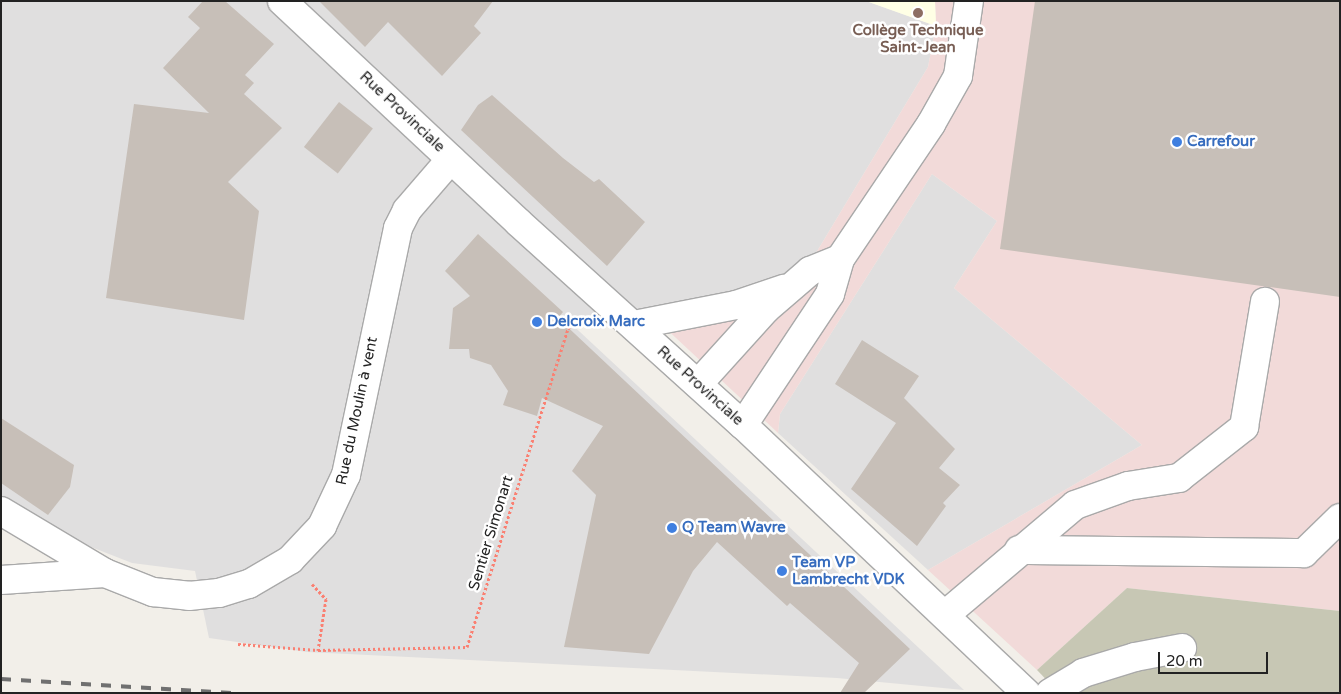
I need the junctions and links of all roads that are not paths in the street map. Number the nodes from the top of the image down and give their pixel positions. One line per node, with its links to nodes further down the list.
1 (282, 1): 3 (street, Rue Provinciale)
2 (968, 1): 4 (street)
3 (451, 159): 7 (street, Rue Provinciale); 13 (street, Rue du Moulin à vent)
4 (840, 259): 5 (street); 9 (street)
5 (791, 287): 7 (street); 8 (street)
6 (1265, 302): 12 (street)
7 (634, 324): 8 (street, Rue Provinciale)
8 (698, 384): 9 (street, Rue Provinciale)
9 (743, 425): 15 (street, Rue Provinciale)
10 (1, 511): 13 (street)
11 (1340, 518): 12 (street)
12 (1019, 550): 15 (street)
13 (105, 573): 14 (street)
14 (1, 580)
15 (945, 615): 17 (street, Rue Provinciale)
16 (1182, 648): 18 (street)
17 (1026, 693)
18 (1050, 693)

